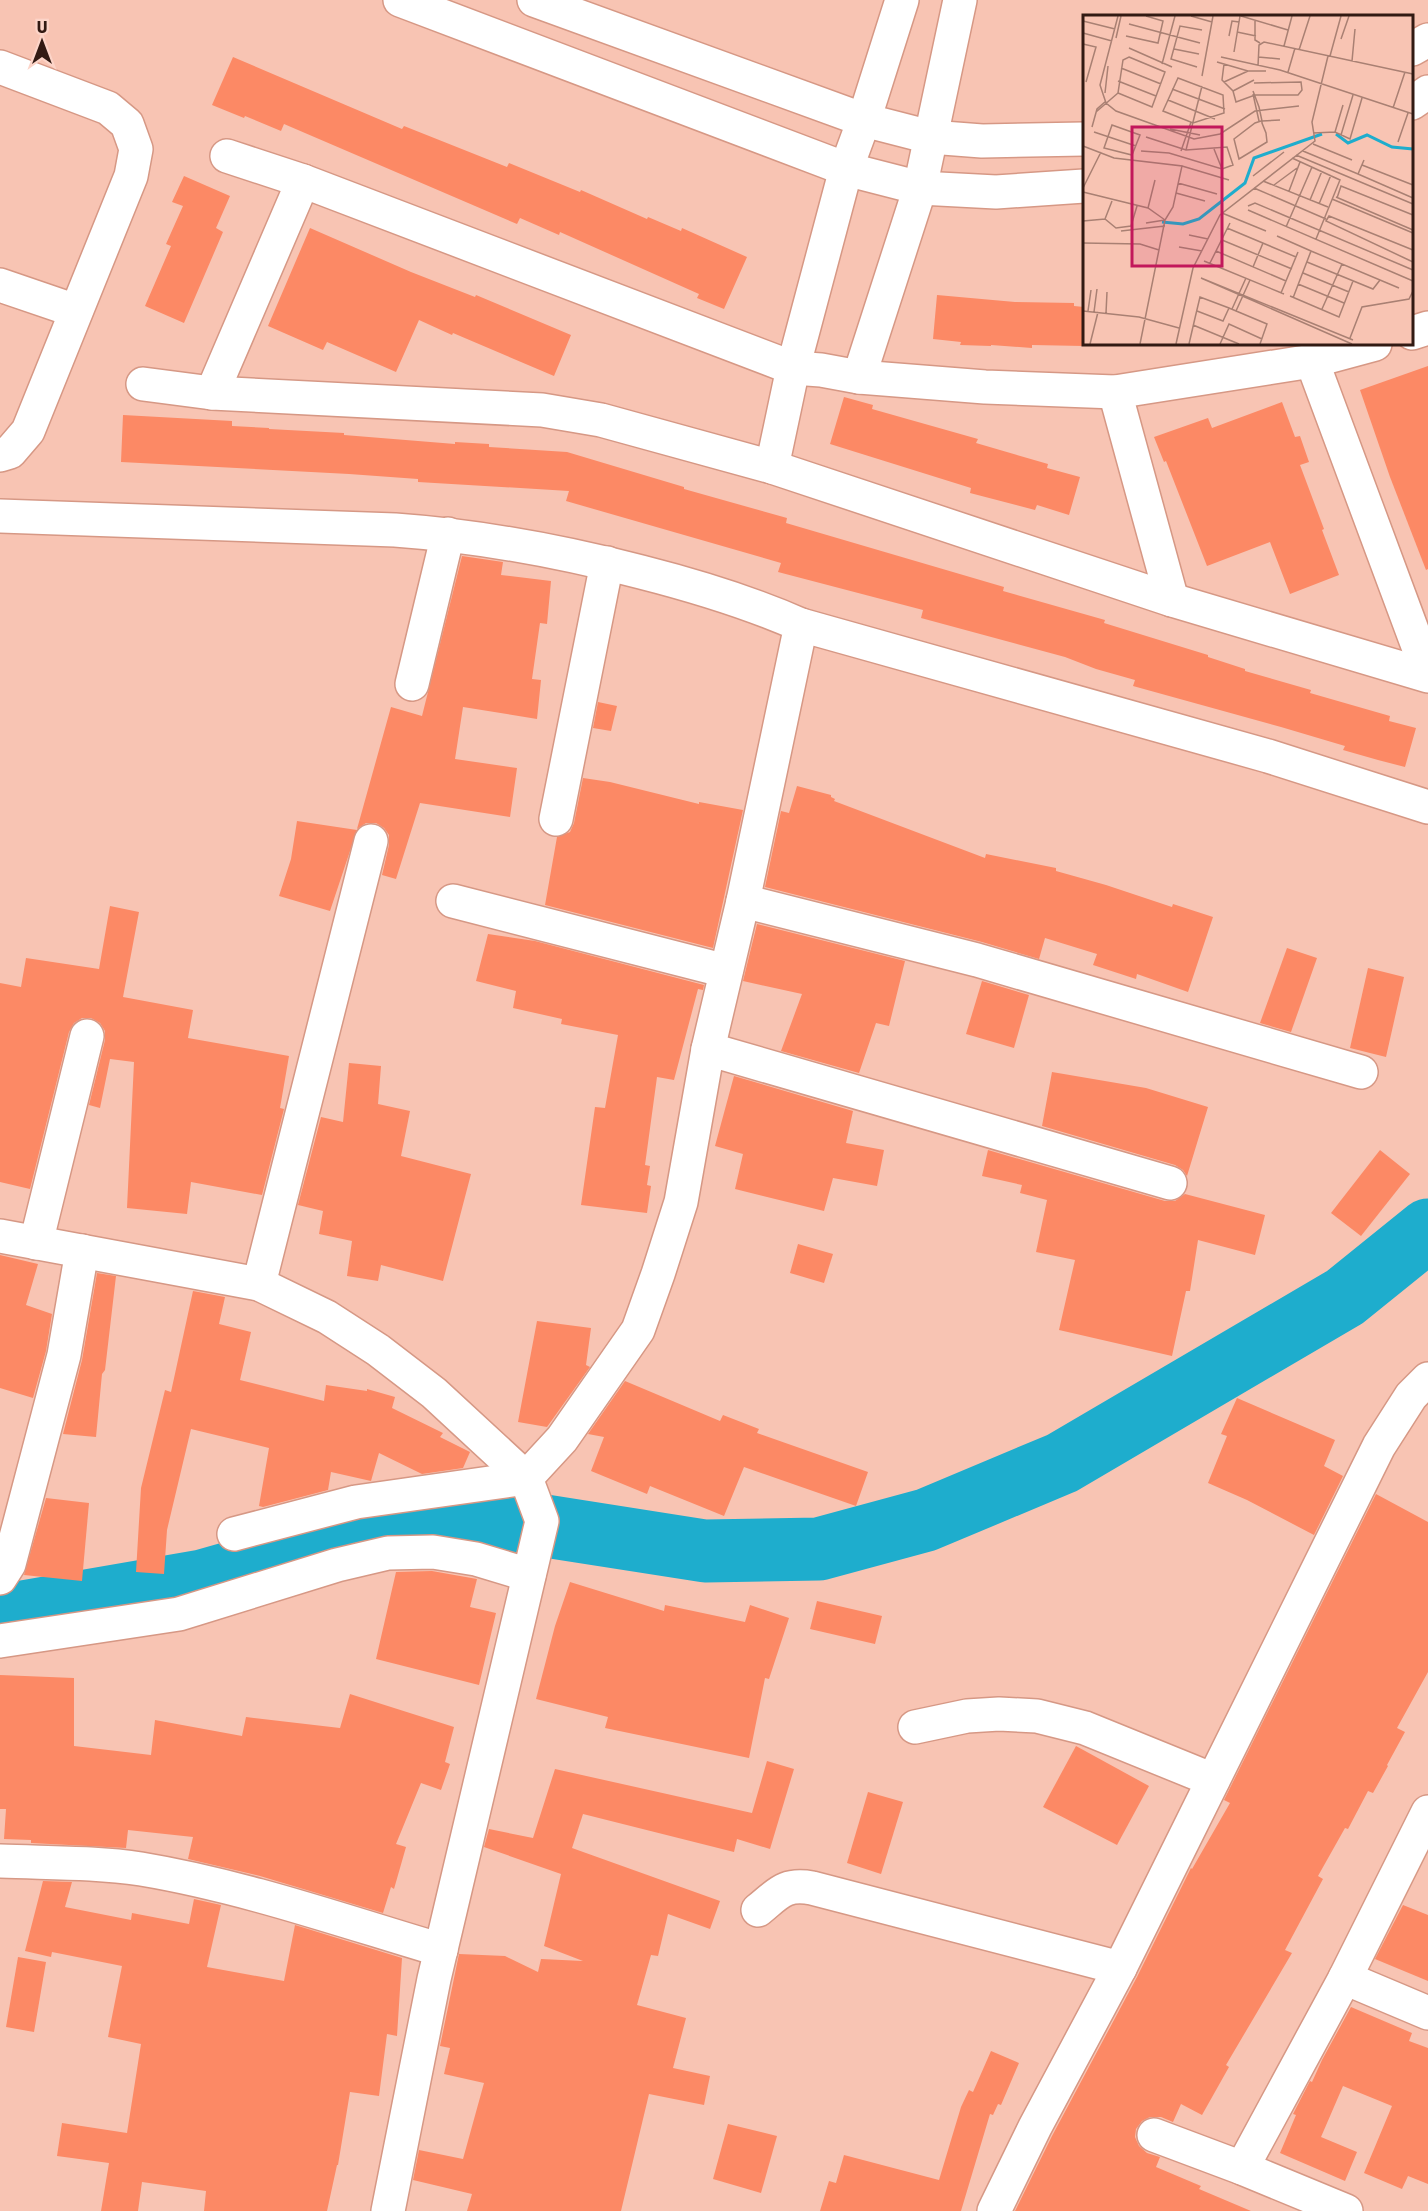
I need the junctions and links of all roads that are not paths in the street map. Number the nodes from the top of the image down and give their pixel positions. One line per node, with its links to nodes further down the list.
1 (400, 0): 14 (street)
2 (534, 0): 10 (street)
3 (902, 0): 10 (street)
4 (960, 0): 11 (street)
5 (1428, 40): 6 (street)
6 (1413, 48)
7 (0, 66): 19 (street)
8 (1428, 92): 9 (street)
9 (1413, 102)
10 (864, 120): 11 (street); 14 (street)
11 (930, 137): 12 (street); 17 (street)
12 (1083, 139)
13 (227, 156): 15 (street)
14 (846, 169): 17 (street); 24 (street)
15 (303, 181): 24 (street); 28 (street)
16 (1083, 186): 17 (street)
17 (920, 188): 25 (street)
18 (0, 285): 19 (street)
19 (76, 311): 29 (street)
20 (1428, 328): 21 (street)
21 (1413, 333)
22 (1372, 345): 23 (street)
23 (1312, 362): 27 (street); 36 (street)
24 (793, 368): 25 (street); 30 (street)
25 (859, 377): 27 (street)
26 (143, 384): 28 (street)
27 (1115, 392): 34 (street)
28 (212, 393): 30 (street)
29 (0, 455)
30 (772, 467): 34 (street)
31 (0, 516): 32 (street)
32 (448, 534): 33 (street); 37 (street)
33 (607, 563): 35 (street); 39 (street)
34 (1172, 600): 36 (street)
35 (801, 625): 38 (street); 42 (street)
36 (1428, 675)
37 (412, 684)
38 (1428, 807)
39 (556, 819)
40 (371, 841): 51 (street)
41 (453, 901): 43 (street)
42 (743, 901): 43 (street); 46 (street)
43 (726, 971): 45 (street)
44 (87, 1036): 49 (street)
45 (708, 1049): 47 (street); 53 (street)
46 (1361, 1072)
47 (1170, 1184)
48 (0, 1236): 49 (street)
49 (36, 1243): 50 (street)
50 (82, 1251): 51 (street); 56 (street)
51 (259, 1284): 53 (street)
52 (1428, 1379): 59 (street)
53 (526, 1478): 54 (street); 55 (street)
54 (234, 1534)
55 (530, 1571): 57 (street); 63 (street)
56 (0, 1578)
57 (0, 1641)
58 (915, 1727): 59 (street)
59 (1213, 1780): 64 (street)
60 (1428, 1812): 65 (street)
61 (0, 1861): 63 (street)
62 (758, 1910): 64 (street)
63 (441, 1950): 69 (street)
64 (1120, 1968): 70 (street)
65 (1345, 1978): 66 (street); 68 (street)
66 (1428, 2013)
67 (1154, 2135): 68 (street)
68 (1242, 2168): 71 (street)
69 (388, 2211)
70 (994, 2211)
71 (1346, 2211)

